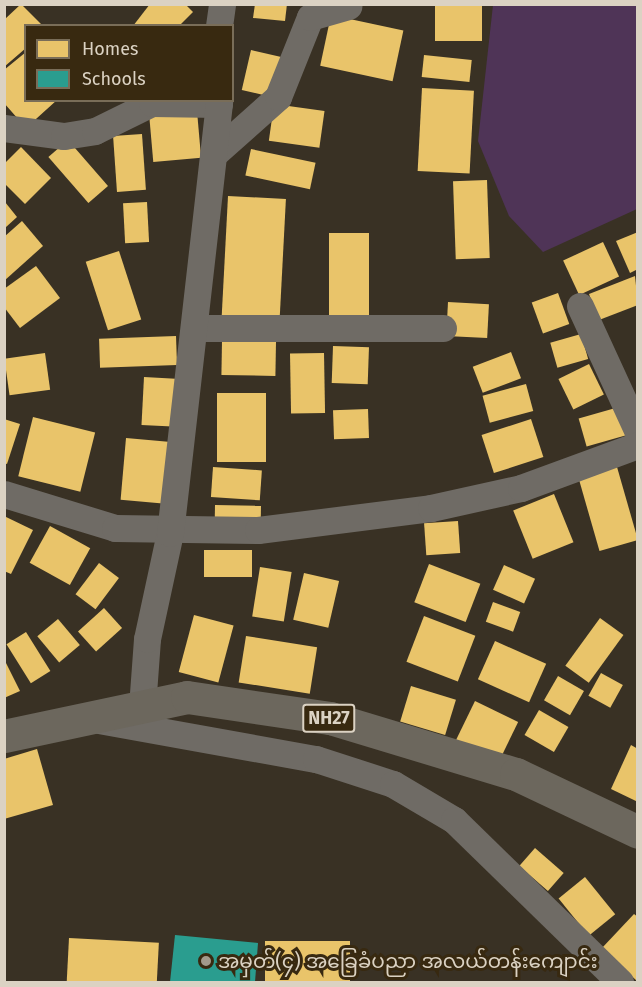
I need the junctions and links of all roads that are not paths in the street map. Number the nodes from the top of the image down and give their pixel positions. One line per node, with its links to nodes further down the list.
1 (222, 4): 3 (street)
2 (348, 6): 6 (street)
3 (219, 24)
4 (219, 102): 5 (street); 6 (street)
5 (4, 128)
6 (213, 155): 8 (street)
7 (580, 306): 10 (street)
8 (194, 328): 9 (street); 13 (street)
9 (443, 328)
10 (638, 432)
11 (638, 446): 13 (street)
12 (4, 494): 13 (street)
13 (170, 533): 14 (street)
14 (142, 707): 15 (highway, NH27); 17 (highway, NH27)
15 (90, 719): 16 (highway, NH27); 18 (street)
16 (4, 736)
17 (638, 832)
18 (620, 982)

